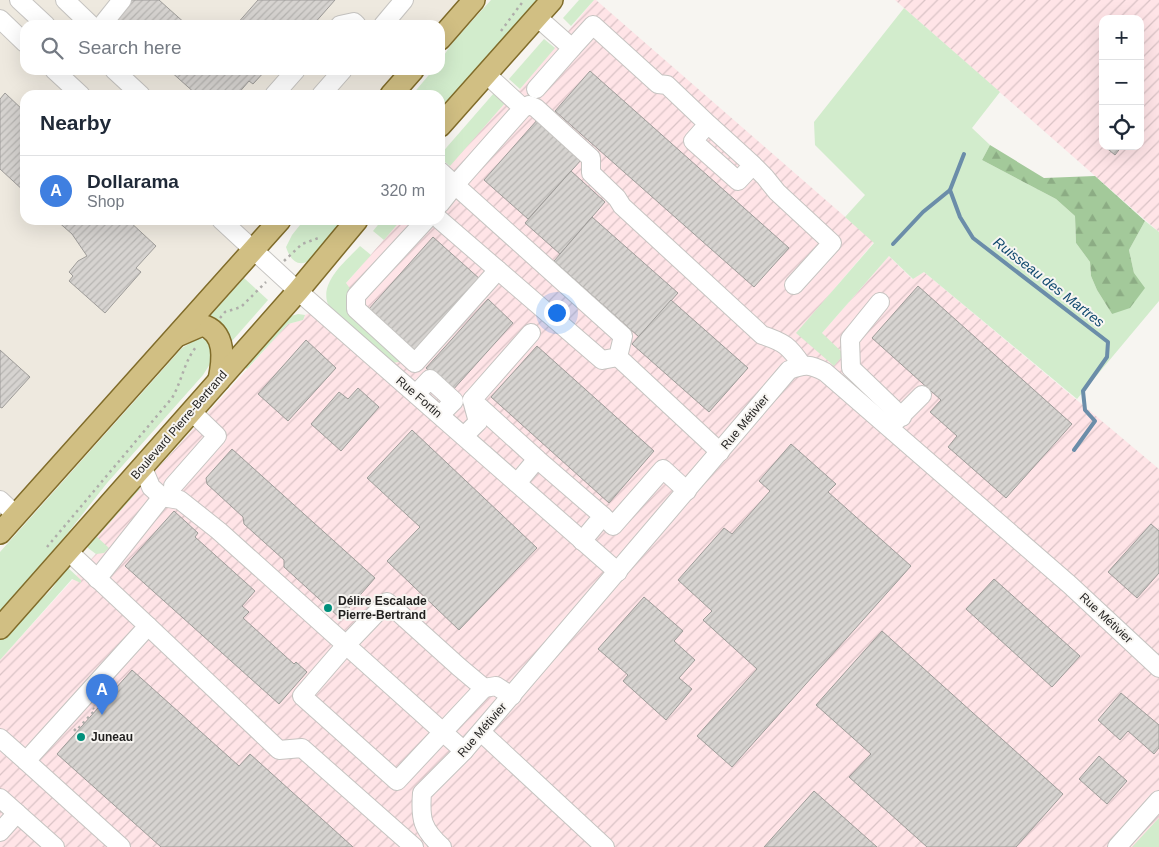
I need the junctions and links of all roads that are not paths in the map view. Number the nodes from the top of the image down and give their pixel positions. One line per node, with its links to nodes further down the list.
1 (19, 0): 9 (street)
2 (65, 0): 10 (street)
3 (404, 0): 12 (street)
4 (474, 0): 13 (main road)
5 (552, 0): 7 (main road)
6 (119, 1): 11 (street)
7 (537, 17): 15 (street); 16 (main road)
8 (0, 19): 14 (street)
9 (41, 20)
10 (86, 20)
11 (106, 20)
12 (387, 20)
13 (445, 33)
14 (20, 38)
15 (572, 48): 22 (street); 40 (street)
16 (486, 74): 28 (street); 29 (main road)
17 (62, 75): 23 (street)
18 (119, 75): 24 (street)
19 (292, 75): 25 (street)
20 (339, 75): 26 (street)
21 (409, 75): 27 (main road)
22 (536, 89)
23 (77, 90)
24 (136, 90)
25 (278, 90)
26 (325, 90)
27 (395, 90)
28 (523, 108): 31 (street); 47 (street)
29 (445, 120)
30 (445, 176): 31 (street)
31 (455, 186): 32 (street); 45 (street)
32 (445, 198)
33 (445, 224): 39 (street)
34 (226, 225): 38 (street, Rue Fortin)
35 (276, 225): 38 (main road)
36 (353, 225): 41 (main road, Boulevard Pierre-Bertrand)
37 (421, 225): 46 (street)
38 (253, 250): 41 (street, Rue Fortin); 44 (main road)
39 (498, 270): 45 (street); 46 (street)
40 (794, 285)
41 (298, 290): 49 (main road, Boulevard Pierre-Bertrand); 50 (street, Rue Fortin)
42 (880, 302): 48 (street)
43 (531, 334): 54 (street)
44 (175, 338): 49 (main road); 67 (main road)
45 (618, 356): 60 (street)
46 (415, 363): 50 (street)
47 (802, 365): 51 (street, Rue Métivier); 60 (street, Rue Métivier)
48 (851, 368): 51 (street); 58 (street)
49 (219, 380): 56 (main road, Boulevard Pierre-Bertrand)
50 (400, 380): 52 (street, Rue Fortin)
51 (837, 382): 58 (street, Rue Métivier)
52 (416, 394): 55 (street); 57 (street, Rue Fortin)
53 (922, 395): 58 (street)
54 (472, 400): 55 (street); 59 (street); 61 (street)
55 (454, 401): 57 (street)
56 (191, 411): 62 (main road, Boulevard Pierre-Bertrand); 65 (street)
57 (440, 415): 59 (street, Rue Fortin)
58 (896, 422): 77 (street, Rue Métivier)
59 (464, 436): 63 (street, Rue Fortin)
60 (720, 452): 64 (street, Rue Métivier)
61 (537, 459): 63 (street); 68 (street)
62 (143, 472): 65 (street); 71 (main road, Boulevard Pierre-Bertrand)
63 (517, 483): 70 (street, Rue Fortin)
64 (687, 491): 68 (street); 72 (street, Rue Métivier)
65 (172, 494): 73 (street); 76 (street)
66 (0, 500): 67 (street)
67 (16, 515): 69 (main road)
68 (602, 516): 70 (street)
69 (0, 533)
70 (582, 541): 72 (street, Rue Fortin)
71 (68, 551): 73 (street); 75 (main road, Boulevard Pierre-Bertrand)
72 (618, 572): 79 (street, Rue Métivier)
73 (97, 579): 74 (street)
74 (148, 626): 84 (street); 94 (street)
75 (0, 628)
76 (346, 645): 78 (street); 81 (street); 85 (street)
77 (1159, 668)
78 (484, 688): 79 (street); 81 (street)
79 (512, 696): 80 (street, Rue Métivier)
80 (481, 732): 83 (street, Rue Métivier); 95 (street)
81 (443, 733): 83 (street); 85 (street)
82 (0, 738): 84 (street)
83 (464, 751): 86 (street, Rue Métivier)
84 (26, 761): 93 (street)
85 (404, 774): 86 (street)
86 (422, 793): 91 (street)
87 (0, 798): 89 (street)
88 (1159, 800): 96 (street)
89 (17, 813): 90 (street); 92 (street)
90 (0, 832)
91 (440, 846)
92 (55, 847)
93 (121, 847)
94 (414, 847)
95 (605, 847)
96 (1117, 847)

